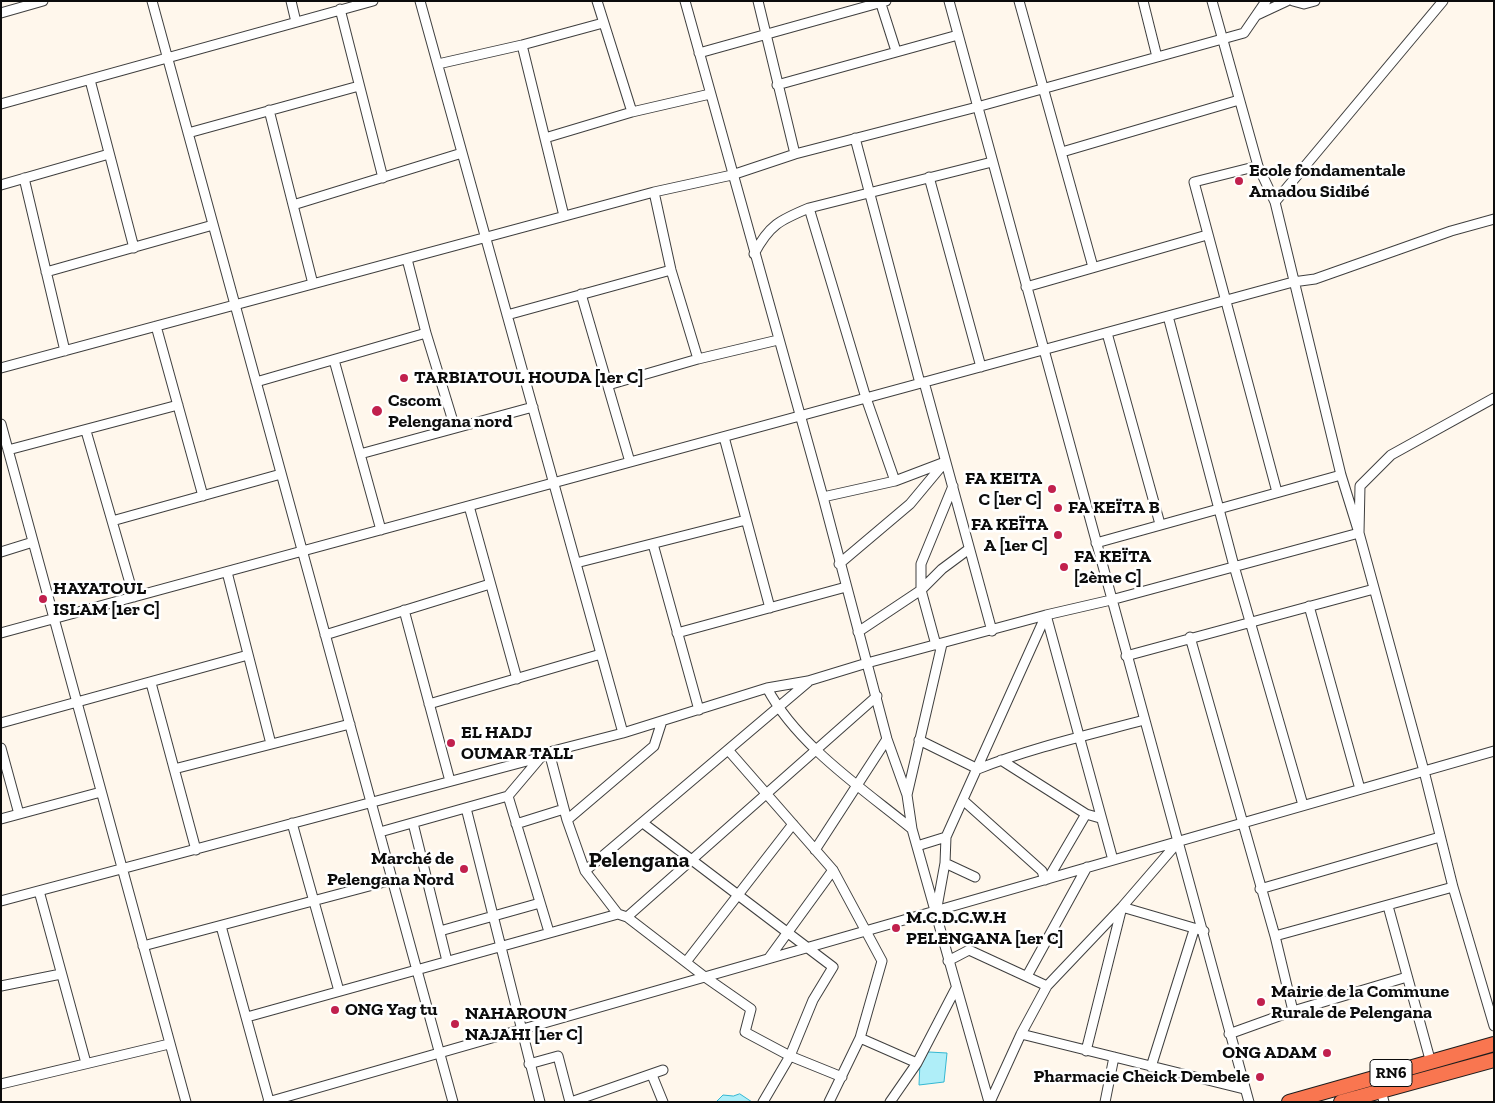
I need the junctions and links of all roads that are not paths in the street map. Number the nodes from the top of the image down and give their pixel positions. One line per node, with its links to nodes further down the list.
1 (43, 1): 21 (street)
2 (152, 1): 33 (street)
3 (292, 1): 24 (street)
4 (373, 1): 20 (street)
5 (420, 1): 34 (street)
6 (597, 1): 25 (street)
7 (685, 1): 31 (street)
8 (758, 1): 26 (street)
9 (949, 1): 27 (street)
10 (1019, 1): 38 (street)
11 (1143, 1): 32 (street)
12 (1212, 1): 28 (street)
13 (1266, 1): 22 (street)
14 (1287, 1): 22 (street)
15 (1293, 1): 16 (street)
16 (1315, 1)
17 (1436, 1): 23 (street)
18 (1443, 1): 23 (street)
19 (882, 2): 26 (street); 30 (street)
20 (340, 9): 24 (street); 37 (street)
21 (1, 13)
22 (1257, 15): 28 (street)
23 (1428, 20): 61 (street)
24 (296, 22): 33 (street)
25 (603, 23): 29 (street); 44 (street)
26 (765, 33): 31 (street); 36 (street)
27 (958, 35): 30 (street); 42 (street)
28 (1222, 39): 32 (street); 40 (street)
29 (522, 45): 34 (street); 46 (street)
30 (896, 51): 36 (street)
31 (699, 53): 39 (street)
32 (1157, 57): 38 (street)
33 (168, 58): 35 (street); 45 (street)
34 (438, 64): 49 (street)
35 (90, 80): 41 (street); 50 (street)
36 (777, 85): 51 (street)
37 (359, 86): 43 (street); 57 (street)
38 (1044, 87): 42 (street); 48 (street)
39 (710, 94): 44 (street); 54 (street)
40 (1239, 100): 48 (street); 53 (street)
41 (1, 104)
42 (977, 107): 47 (street); 52 (street)
43 (270, 110): 45 (street); 62 (street)
44 (632, 112): 46 (street)
45 (188, 134): 66 (street)
46 (545, 138): 64 (street)
47 (855, 138): 51 (street); 60 (street)
48 (1062, 152): 72 (street)
49 (462, 153): 57 (street); 68 (street)
50 (109, 154): 56 (street); 69 (street)
51 (795, 154): 54 (street)
52 (992, 162): 55 (street); 77 (street)
53 (1258, 166): 61 (street); 67 (street)
54 (732, 175): 59 (street); 70 (street)
55 (929, 177): 60 (street); 91 (street)
56 (24, 178): 58 (street); 74 (street)
57 (383, 178): 62 (street)
58 (1, 185)
59 (654, 192): 64 (street); 73 (street)
60 (871, 192): 63 (street); 94 (street)
61 (1275, 202): 75 (street)
62 (293, 205): 76 (street)
63 (810, 208): 70 (street); 96 (street)
64 (564, 216): 68 (street)
65 (1494, 219): 75 (street)
66 (213, 225): 69 (street); 80 (street)
67 (1207, 236): 72 (street); 79 (street)
68 (486, 237): 71 (street); 81 (street)
69 (134, 248): 74 (street)
70 (754, 254): 86 (street)
71 (407, 259): 76 (street); 84 (street)
72 (1093, 267): 77 (street)
73 (671, 270): 78 (street); 89 (street)
74 (46, 272): 87 (street)
75 (1293, 282): 79 (street); 110 (street)
76 (312, 284): 80 (street)
77 (1026, 287): 88 (street)
78 (581, 294): 81 (street); 95 (street)
79 (1225, 300): 82 (street); 114 (street)
80 (235, 305): 83 (street); 93 (street)
81 (507, 315): 99 (street)
82 (1168, 316): 85 (street); 118 (street)
83 (156, 326): 87 (street); 98 (street)
84 (426, 333): 90 (street); 102 (street)
85 (1106, 333): 88 (street); 121 (street)
86 (778, 340): 89 (street); 100 (street)
87 (65, 350): 92 (street)
88 (1044, 352): 91 (street); 125 (street)
89 (698, 359): 95 (street)
90 (334, 360): 93 (street); 106 (street)
91 (981, 367): 94 (street)
92 (1, 368)
93 (256, 382): 109 (street)
94 (922, 383): 96 (street); 108 (street)
95 (608, 385): 107 (street)
96 (866, 398): 100 (street); 111 (street)
97 (1494, 398): 123 (street)
98 (178, 405): 103 (street); 115 (street)
99 (533, 407): 102 (street); 112 (street)
100 (799, 416): 104 (street); 116 (street)
101 (1, 424): 105 (street)
102 (455, 428): 106 (street)
103 (86, 431): 105 (street); 120 (street)
104 (724, 436): 107 (street); 119 (street)
105 (8, 450): 124 (street)
106 (360, 454): 122 (street)
107 (630, 462): 112 (street)
108 (945, 462): 111 (street); 113 (street); 131 (street)
109 (281, 474): 115 (street); 128 (street)
110 (1341, 475): 114 (street); 123 (street)
111 (895, 481): 116 (street)
112 (554, 483): 117 (street); 130 (street)
113 (953, 486): 127 (street); 137 (street)
114 (1277, 492): 118 (street)
115 (203, 496): 120 (street)
116 (823, 497): 131 (street)
117 (469, 506): 122 (street); 134 (street)
118 (1219, 508): 121 (street); 132 (street)
119 (746, 520): 126 (street); 141 (street)
120 (112, 521): 138 (street)
121 (1160, 524): 125 (street)
122 (381, 530): 128 (street)
123 (1359, 533): 132 (street); 136 (street)
124 (33, 542): 129 (street); 144 (street)
125 (1096, 543): 139 (street)
126 (653, 544): 130 (street); 147 (street)
127 (969, 549): 137 (street); 146 (street)
128 (302, 551): 133 (street); 150 (street)
129 (1, 552)
130 (576, 563): 153 (street)
131 (839, 564): 135 (street)
132 (1234, 566): 139 (street); 145 (street)
133 (227, 572): 138 (street); 154 (street)
134 (490, 584): 142 (street); 157 (street)
135 (846, 587): 141 (street); 148 (street)
136 (1374, 589): 140 (street); 183 (street)
137 (921, 590): 148 (street); 152 (street)
138 (134, 597): 144 (street)
139 (1111, 600): 143 (street); 155 (street)
140 (1309, 606): 145 (street); 186 (street)
141 (770, 608): 147 (street)
142 (404, 610): 150 (street); 163 (street)
143 (1046, 615): 146 (street); 171 (street); 182 (street)
144 (54, 619): 149 (street); 162 (street)
145 (1250, 622): 151 (street); 193 (street)
146 (992, 630): 152 (street)
147 (677, 632): 165 (street)
148 (858, 632): 156 (street)
149 (1, 633)
150 (325, 635): 169 (street)
151 (1190, 638): 155 (street); 204 (street)
152 (939, 644): 156 (street); 173 (street)
153 (601, 654): 157 (street); 170 (street)
154 (248, 655): 159 (street); 174 (street)
155 (1126, 656): 166 (street)
156 (867, 663): 158 (street); 161 (street)
157 (517, 679): 163 (street)
158 (808, 681): 160 (street); 164 (street)
159 (151, 682): 162 (street); 181 (street)
160 (766, 688): 164 (street); 165 (street)
161 (877, 696): 172 (street); 176 (street)
162 (77, 703): 168 (street); 187 (street)
163 (429, 704): 184 (street)
164 (777, 708): 176 (street); 177 (street)
165 (699, 710): 167 (street)
166 (1144, 720): 171 (street); 211 (street)
167 (662, 721): 170 (street); 200 (street)
168 (1, 723)
169 (350, 724): 174 (street); 192 (street)
170 (623, 733): 179 (street)
171 (1079, 737): 180 (street); 198 (street)
172 (887, 739): 185 (street); 189 (street)
173 (919, 740): 182 (street); 189 (street)
174 (271, 744): 181 (street)
175 (1, 748): 196 (street)
176 (817, 750): 185 (street); 188 (street)
177 (729, 751): 188 (street); 203 (street)
178 (1494, 751): 183 (street)
179 (545, 755): 184 (street); 190 (street); 195 (street)
180 (1001, 760): 182 (street); 197 (street)
181 (174, 769): 213 (street)
182 (978, 769): 191 (street)
183 (1424, 771): 186 (street); 210 (street)
184 (450, 782): 192 (street)
185 (858, 785): 207 (street); 214 (street)
186 (1360, 789): 193 (street)
187 (101, 792): 196 (street); 219 (street)
188 (766, 795): 206 (street); 215 (street)
189 (907, 795): 207 (street)
190 (508, 796): 194 (street); 205 (street)
191 (964, 801): 209 (street); 224 (street)
192 (371, 803): 201 (street); 208 (street)
193 (1302, 805): 204 (street)
194 (466, 808): 202 (street); 236 (street)
195 (564, 809): 200 (street); 205 (street)
196 (19, 814): 199 (street)
197 (1086, 814): 198 (street); 224 (street)
198 (1100, 818): 216 (street)
199 (1, 819)
200 (567, 820): 221 (street)
201 (292, 823): 213 (street); 230 (street)
202 (413, 823): 208 (street); 240 (street)
203 (643, 823): 215 (street); 221 (street)
204 (1242, 823): 211 (street); 226 (street)
205 (516, 824): 231 (street)
206 (793, 824): 214 (street); 228 (street)
207 (912, 829): 212 (street)
208 (380, 832): 223 (street)
209 (946, 837): 212 (street); 217 (street)
210 (1440, 837): 225 (street); 226 (street)
211 (1179, 841): 216 (street); 233 (street); 242 (street)
212 (917, 846): 234 (street)
213 (196, 850): 219 (street)
214 (815, 850): 220 (street)
215 (692, 860): 228 (street); 237 (street)
216 (1113, 860): 218 (street)
217 (945, 863): 222 (street); 234 (street)
218 (1087, 867): 224 (street); 255 (street)
219 (122, 870): 227 (street); 246 (street)
220 (833, 870): 241 (street); 244 (street)
221 (585, 871): 235 (street)
222 (975, 877)
223 (392, 880): 230 (street); 253 (street)
224 (1047, 880): 234 (street)
225 (1453, 887): 232 (street); 264 (street)
226 (1260, 889): 245 (street)
227 (39, 891): 229 (street); 254 (street)
228 (737, 894): 244 (street); 252 (street)
229 (1, 901)
230 (314, 901): 238 (street); 261 (street)
231 (540, 902): 236 (street); 243 (street)
232 (1388, 906): 245 (street); 257 (street)
233 (1122, 907): 239 (street); 259 (street); 271 (street)
234 (936, 910): 241 (street); 251 (street)
235 (618, 914): 237 (street); 243 (street)
236 (493, 916): 240 (street); 247 (street)
237 (627, 917): 252 (street)
238 (221, 926): 246 (street); 263 (street)
239 (1194, 930): 242 (street); 280 (street)
240 (440, 931): 250 (street)
241 (865, 931): 248 (street); 268 (street)
242 (1204, 931): 267 (street)
243 (549, 932): 247 (street)
244 (787, 932): 248 (street); 249 (street)
245 (1275, 936): 262 (street)
246 (143, 946): 269 (street)
247 (501, 946): 250 (street); 265 (street)
248 (808, 947): 249 (street); 273 (street)
249 (769, 958): 256 (street)
250 (447, 961): 253 (street)
251 (948, 961): 255 (street); 260 (street)
252 (686, 962): 256 (street)
253 (417, 969): 261 (street); 272 (street)
254 (61, 974): 258 (street); 276 (street)
255 (1027, 976): 259 (street)
256 (705, 977): 265 (street); 273 (street)
257 (1407, 977): 262 (street); 279 (street)
258 (1, 986)
259 (1047, 986): 266 (street)
260 (956, 988): 277 (street); 296 (street)
261 (339, 991): 263 (street)
262 (1293, 1010): 267 (street)
263 (247, 1017): 288 (street)
264 (1494, 1026)
265 (522, 1029): 272 (street); 278 (street)
266 (1021, 1034): 271 (street); 296 (street)
267 (1229, 1034): 285 (street)
268 (860, 1038): 277 (street); 283 (street)
269 (169, 1044): 276 (street); 287 (street)
270 (1494, 1044): 279 (highway, RN6)
271 (1086, 1050): 274 (street)
272 (440, 1052): 288 (street); 289 (street)
273 (790, 1056): 283 (street); 293 (street)
274 (1114, 1057): 280 (street); 297 (street)
275 (1494, 1060): 286 (highway, RN6)
276 (86, 1063): 284 (street)
277 (916, 1063): 295 (street)
278 (529, 1064): 290 (street); 291 (street)
279 (1431, 1064): 299 (highway, RN6)
280 (1151, 1067): 285 (street)
281 (663, 1070): 282 (street)
282 (652, 1074): 291 (street); 292 (street)
283 (842, 1077): 294 (street)
284 (1, 1084)
285 (1244, 1089): 298 (street)
286 (1383, 1096): 300 (highway, RN6)
287 (186, 1102)
288 (269, 1102)
289 (453, 1102)
290 (540, 1102)
291 (570, 1102)
292 (663, 1102)
293 (764, 1102)
294 (829, 1102)
295 (890, 1102)
296 (989, 1102)
297 (1106, 1102)
298 (1249, 1102)
299 (1289, 1102)
300 (1341, 1102)

